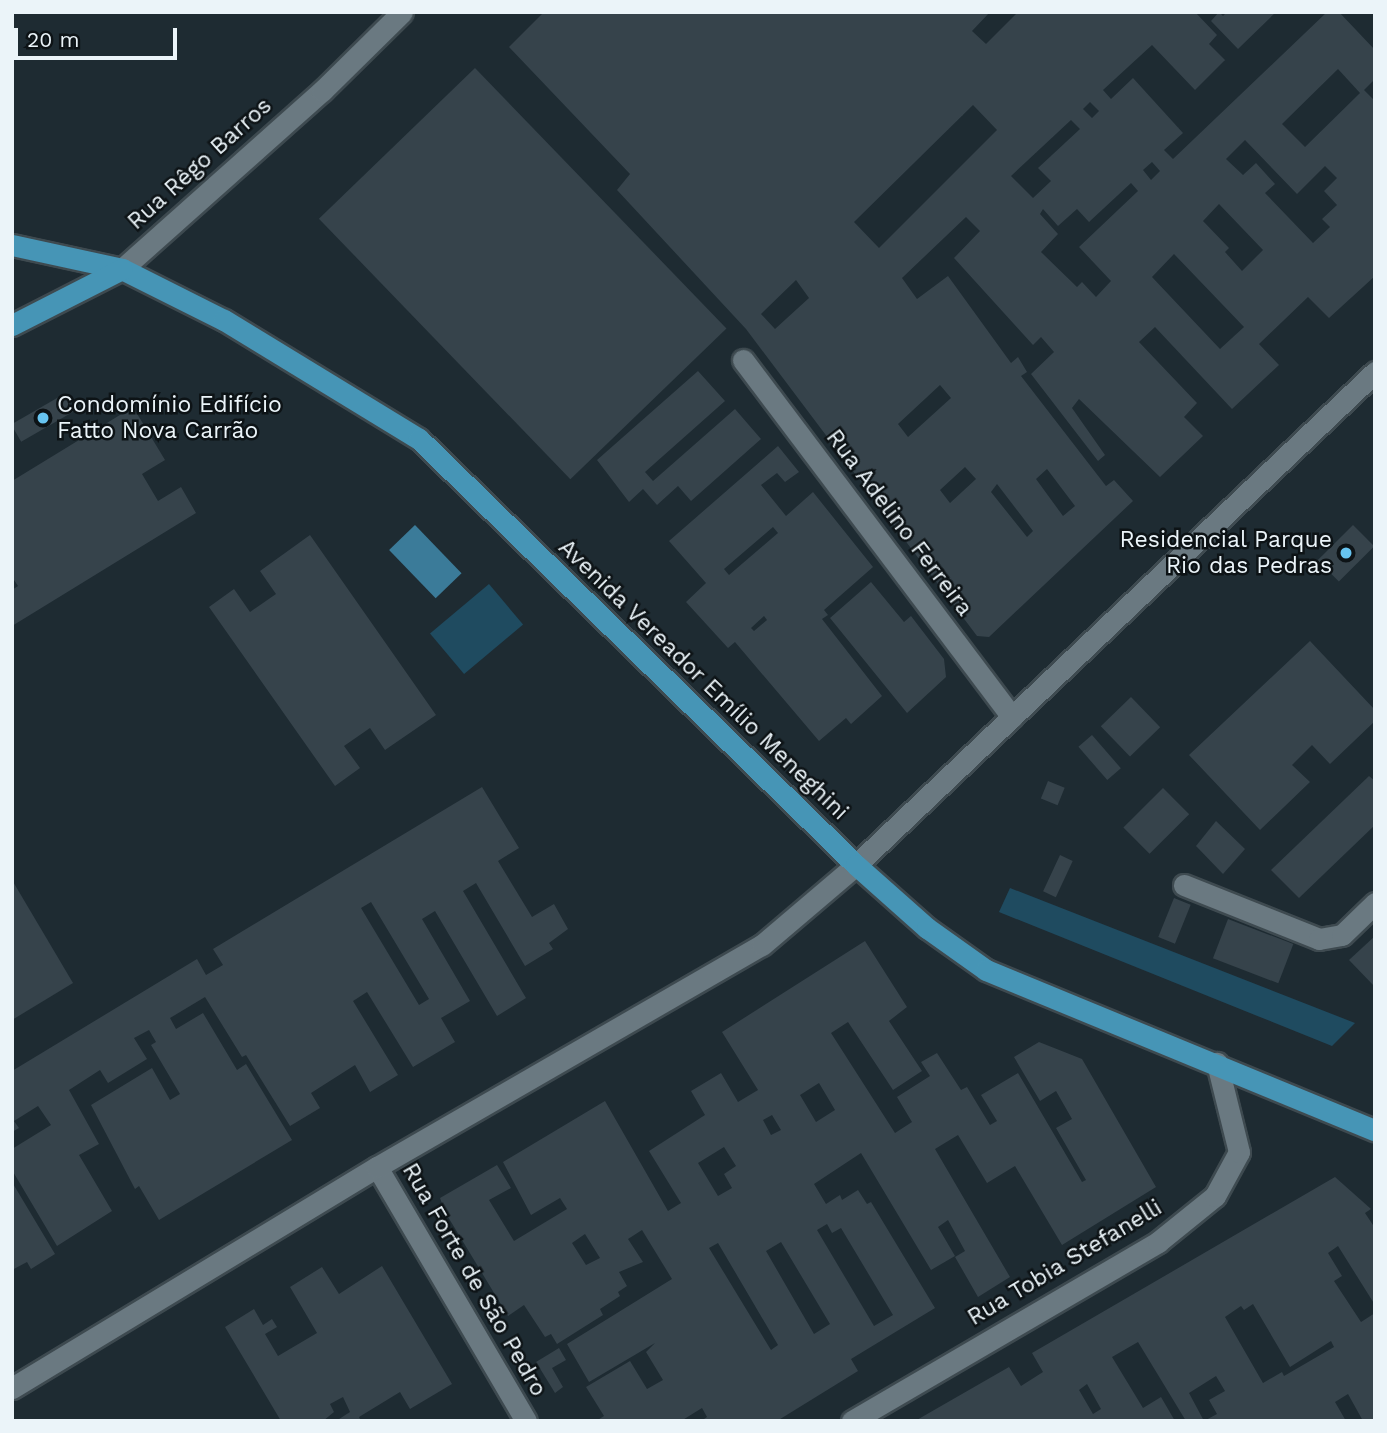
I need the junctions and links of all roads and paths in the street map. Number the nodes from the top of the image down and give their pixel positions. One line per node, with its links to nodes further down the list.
1 (402, 12): 3 (street, Rua Rêgo Barros)
2 (12, 245): 3 (main road, Avenida Vereador Emílio Meneghini)
3 (122, 270): 4 (main road, Rua Rêgo Barros); 8 (main road, Avenida Vereador Emílio Meneghini)
4 (12, 325)
5 (743, 360): 7 (street, Rua Adelino Ferreira)
6 (1375, 373): 7 (street)
7 (1012, 717): 8 (street)
8 (856, 865): 11 (main road, Avenida Vereador Emílio Meneghini); 13 (street)
9 (1184, 884): 10 (street)
10 (1375, 902)
11 (1217, 1063): 12 (main road, Avenida Vereador Emílio Meneghini); 16 (street, Rua Tobia Stefanelli)
12 (1375, 1130)
13 (377, 1167): 14 (street); 15 (street, Rua Forte de São Pedro)
14 (12, 1388)
15 (526, 1421)
16 (852, 1421)

